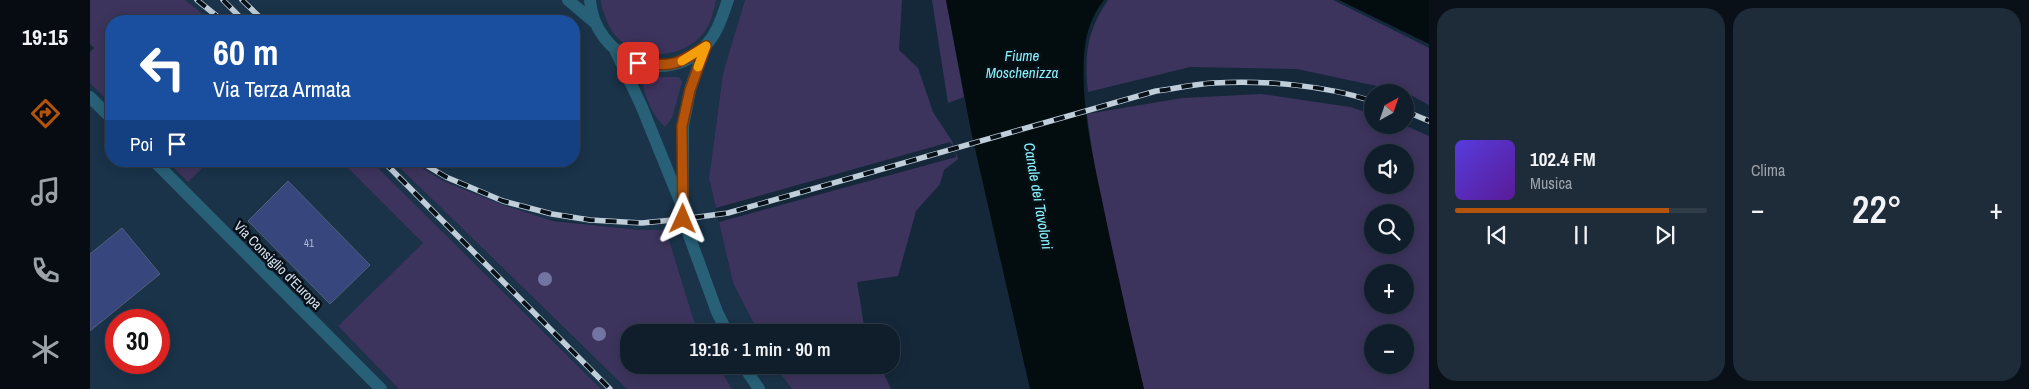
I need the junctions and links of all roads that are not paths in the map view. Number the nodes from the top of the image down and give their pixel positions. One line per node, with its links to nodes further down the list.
1 (568, 0): 4 (street)
2 (590, 0): 4 (street)
3 (726, 0): 5 (street)
4 (594, 22): 6 (street)
5 (706, 46): 6 (street); 10 (street)
6 (616, 52): 10 (street)
7 (90, 97): 8 (street)
8 (105, 112)
9 (160, 167): 13 (street, Via Consiglio d'Europa)
10 (683, 209): 11 (street)
11 (724, 324)
12 (749, 374): 14 (street)
13 (381, 389)
14 (759, 389)

